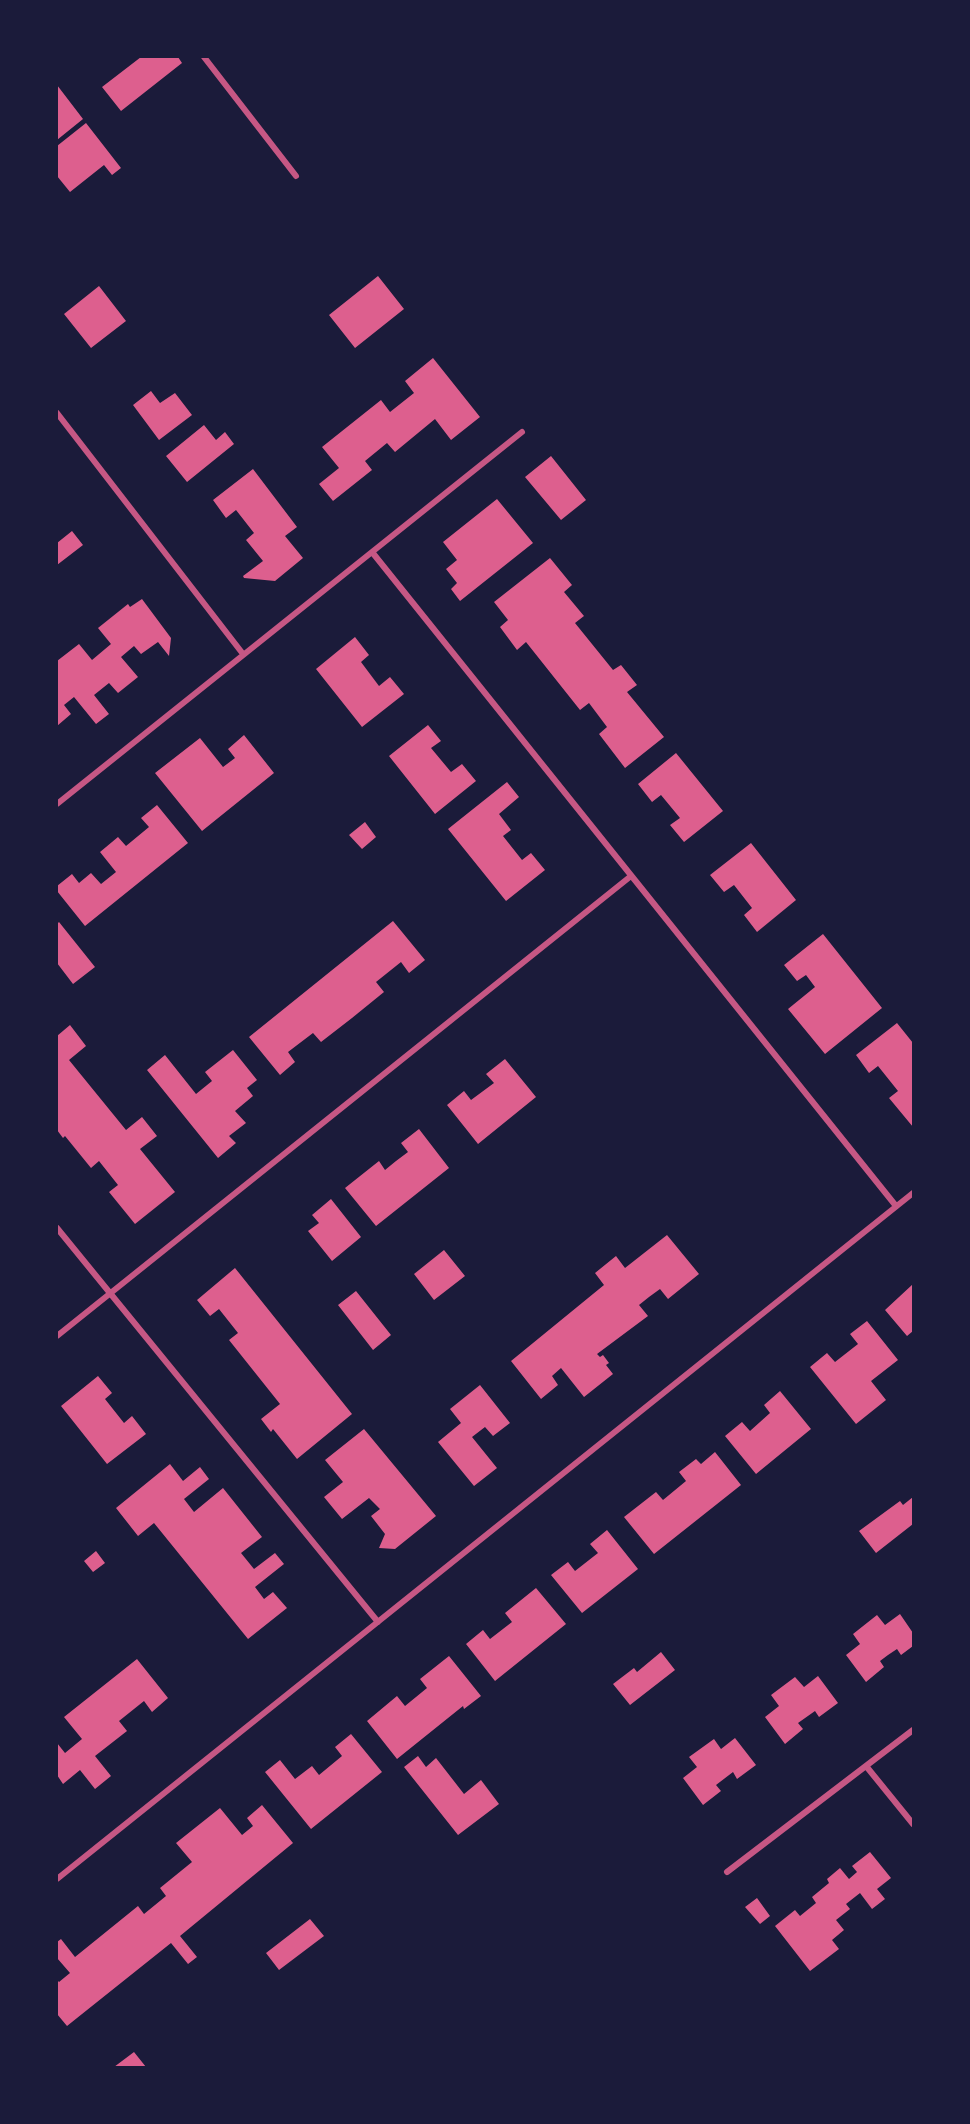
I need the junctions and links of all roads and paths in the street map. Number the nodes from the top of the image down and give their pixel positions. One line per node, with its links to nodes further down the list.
1 (204, 57): 2 (street)
2 (296, 176)
3 (57, 412): 6 (street)
4 (522, 432): 5 (street)
5 (372, 552): 6 (street); 8 (street)
6 (243, 654): 7 (street)
7 (57, 804)
8 (632, 876): 10 (street); 12 (street)
9 (913, 1193): 10 (street)
10 (896, 1206): 14 (street)
11 (57, 1228): 12 (street)
12 (110, 1294): 13 (street); 14 (street)
13 (57, 1336)
14 (378, 1622): 19 (street)
15 (913, 1730): 16 (street)
16 (866, 1766): 17 (street); 18 (street)
17 (913, 1824)
18 (727, 1872)
19 (57, 1880)

